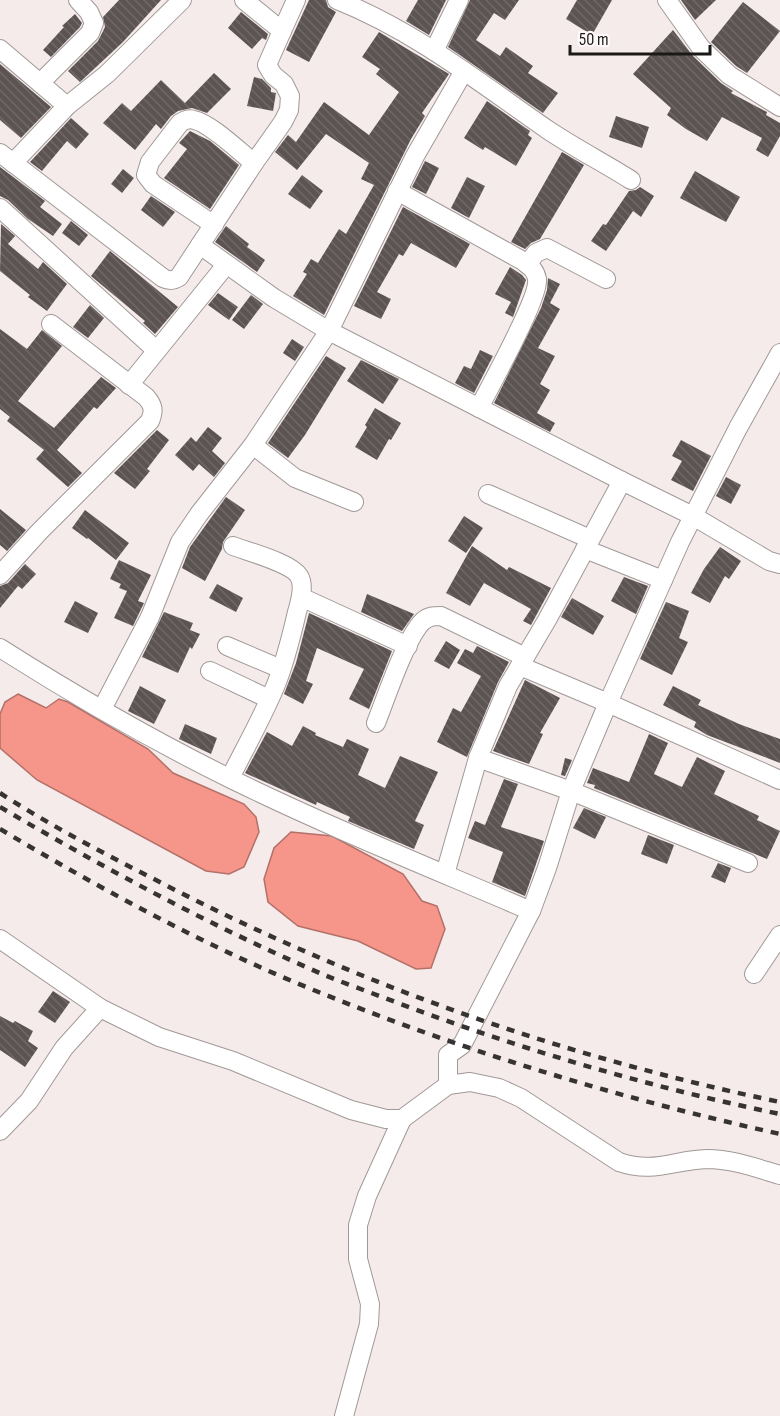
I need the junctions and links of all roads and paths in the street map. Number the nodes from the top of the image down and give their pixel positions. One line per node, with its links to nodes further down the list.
1 (78, 0): 13 (street)
2 (182, 0): 14 (street)
3 (244, 0): 9 (street)
4 (296, 0): 9 (street)
5 (338, 0): 8 (street)
6 (459, 0): 11 (street)
7 (670, 1): 15 (street)
8 (365, 5): 11 (street)
9 (282, 31): 17 (street)
10 (0, 49): 13 (street)
11 (434, 51): 12 (street)
12 (464, 71): 18 (street); 19 (street)
13 (40, 83): 14 (street)
14 (67, 106): 16 (street)
15 (780, 107)
16 (6, 158): 22 (street)
17 (254, 163): 21 (street); 21 (street)
18 (631, 180)
19 (397, 191): 23 (street); 27 (street)
20 (0, 208): 28 (street)
21 (214, 225): 22 (street)
22 (200, 245): 24 (street)
23 (527, 264): 25 (street); 31 (street)
24 (226, 265): 27 (street); 28 (street)
25 (606, 279)
26 (51, 324): 30 (street)
27 (329, 331): 31 (street); 32 (street)
28 (156, 350): 30 (street)
29 (780, 353): 36 (street)
30 (129, 385): 40 (street)
31 (479, 408): 33 (street)
32 (253, 445): 35 (street); 51 (street)
33 (622, 481): 36 (street); 37 (street)
34 (488, 494): 37 (street)
35 (354, 502)
36 (693, 516): 39 (street); 41 (street)
37 (588, 544): 41 (street); 46 (street)
38 (233, 546): 42 (street)
39 (780, 564)
40 (0, 575)
41 (663, 580): 50 (street)
42 (301, 597): 44 (street); 47 (street)
43 (227, 645): 47 (street)
44 (408, 646): 46 (street); 52 (street)
45 (0, 648): 51 (street)
46 (522, 662): 50 (street); 53 (street)
47 (281, 669): 49 (street)
48 (210, 670): 49 (street)
49 (269, 699): 54 (street)
50 (608, 703): 55 (street); 56 (street)
51 (102, 710): 54 (street)
52 (376, 723)
53 (478, 758): 56 (street); 58 (street)
54 (230, 778): 58 (street)
55 (780, 780)
56 (571, 791): 57 (street); 59 (street)
57 (748, 863)
58 (445, 874): 59 (street)
59 (531, 911): 64 (street)
60 (780, 935): 62 (street)
61 (0, 939): 63 (street)
62 (754, 974)
63 (100, 1008): 65 (street); 66 (street)
64 (448, 1084): 65 (street); 67 (street)
65 (402, 1119): 68 (street)
66 (0, 1131)
67 (780, 1175)
68 (344, 1416)

